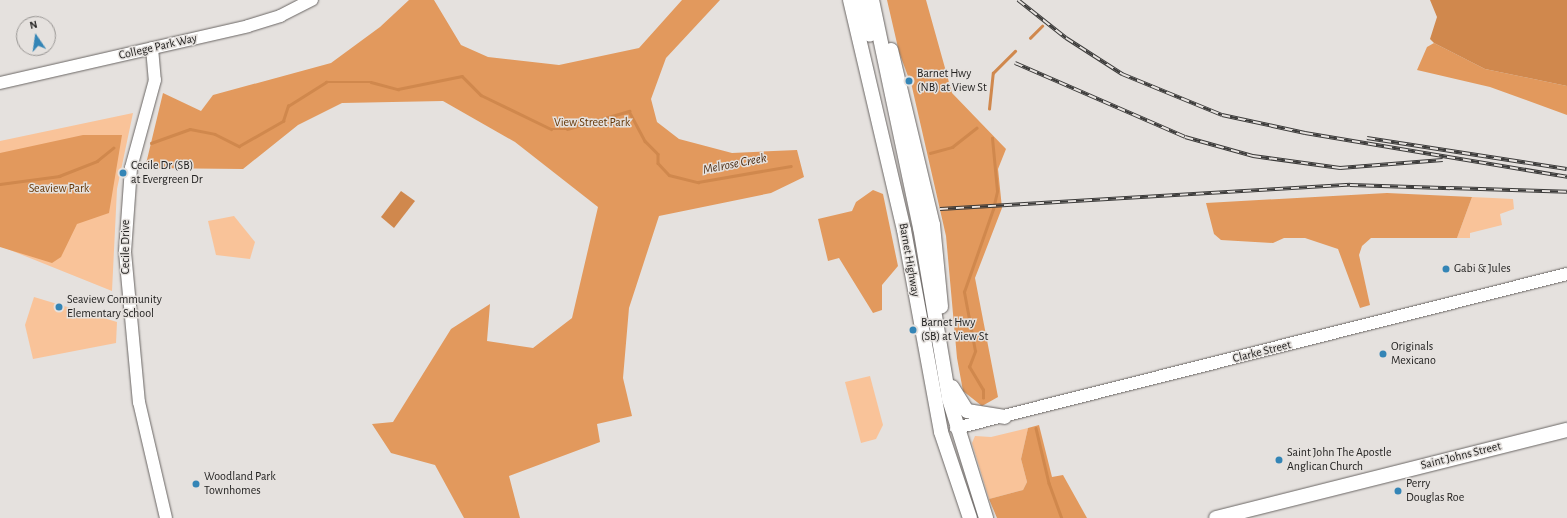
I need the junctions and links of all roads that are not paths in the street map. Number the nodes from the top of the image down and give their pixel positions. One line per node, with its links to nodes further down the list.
1 (312, 0): 6 (street, College Park Way)
2 (850, 0): 13 (main road, Barnet Highway)
3 (860, 0): 7 (main road)
4 (872, 0): 7 (main road, Barnet Highway)
5 (877, 0): 10 (main road, Barnet Highway)
6 (152, 48): 8 (street, College Park Way); 16 (street, Cecile Drive)
7 (888, 78): 10 (main road, Barnet Highway)
8 (0, 83)
9 (1567, 274): 12 (street, Clarke Street)
10 (941, 341): 11 (main road, Barnet Highway)
11 (946, 377): 12 (main road); 14 (main road, Barnet Highway)
12 (1005, 417): 14 (street, Clarke Street)
13 (939, 421): 14 (main road); 17 (main road, Barnet Highway)
14 (956, 428): 18 (main road, Barnet Highway)
15 (1567, 430): 19 (main road, Saint Johns Street)
16 (166, 518)
17 (970, 518)
18 (986, 518)
19 (1216, 518)

